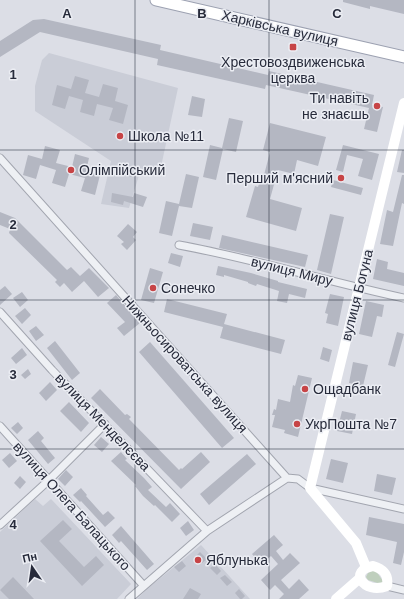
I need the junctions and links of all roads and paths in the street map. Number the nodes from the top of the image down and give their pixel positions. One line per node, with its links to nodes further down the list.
1 (156, 0): 2 (main road, Харківська вулиця)
2 (404, 56)
3 (404, 102): 6 (main road, вулиця Богуна)
4 (0, 158): 11 (street, Нижньосироватська вулиця)
5 (179, 245): 6 (street, вулиця Миру)
6 (360, 288): 7 (street, вулиця Миру); 13 (main road, вулиця Богуна)
7 (404, 298)
8 (0, 312): 9 (street, вулиця Менделєєва)
9 (105, 424): 12 (street); 16 (street, вулиця Менделєєва)
10 (0, 426): 12 (street, вулиця Олега Балацького)
11 (287, 478): 13 (street, Нижньосироватська вулиця); 16 (street)
12 (49, 480): 15 (street); 19 (street, вулиця Олега Балацького)
13 (310, 488): 14 (street); 17 (main road, Нижньосироватська вулиця)
14 (404, 509)
15 (0, 525)
16 (207, 530): 19 (street)
17 (366, 567): 18 (main road); 20 (main road)
18 (360, 578): 20 (main road); 23 (main road)
19 (144, 586): 22 (street)
20 (387, 586): 21 (street)
21 (404, 590)
22 (129, 599)
23 (336, 599)

